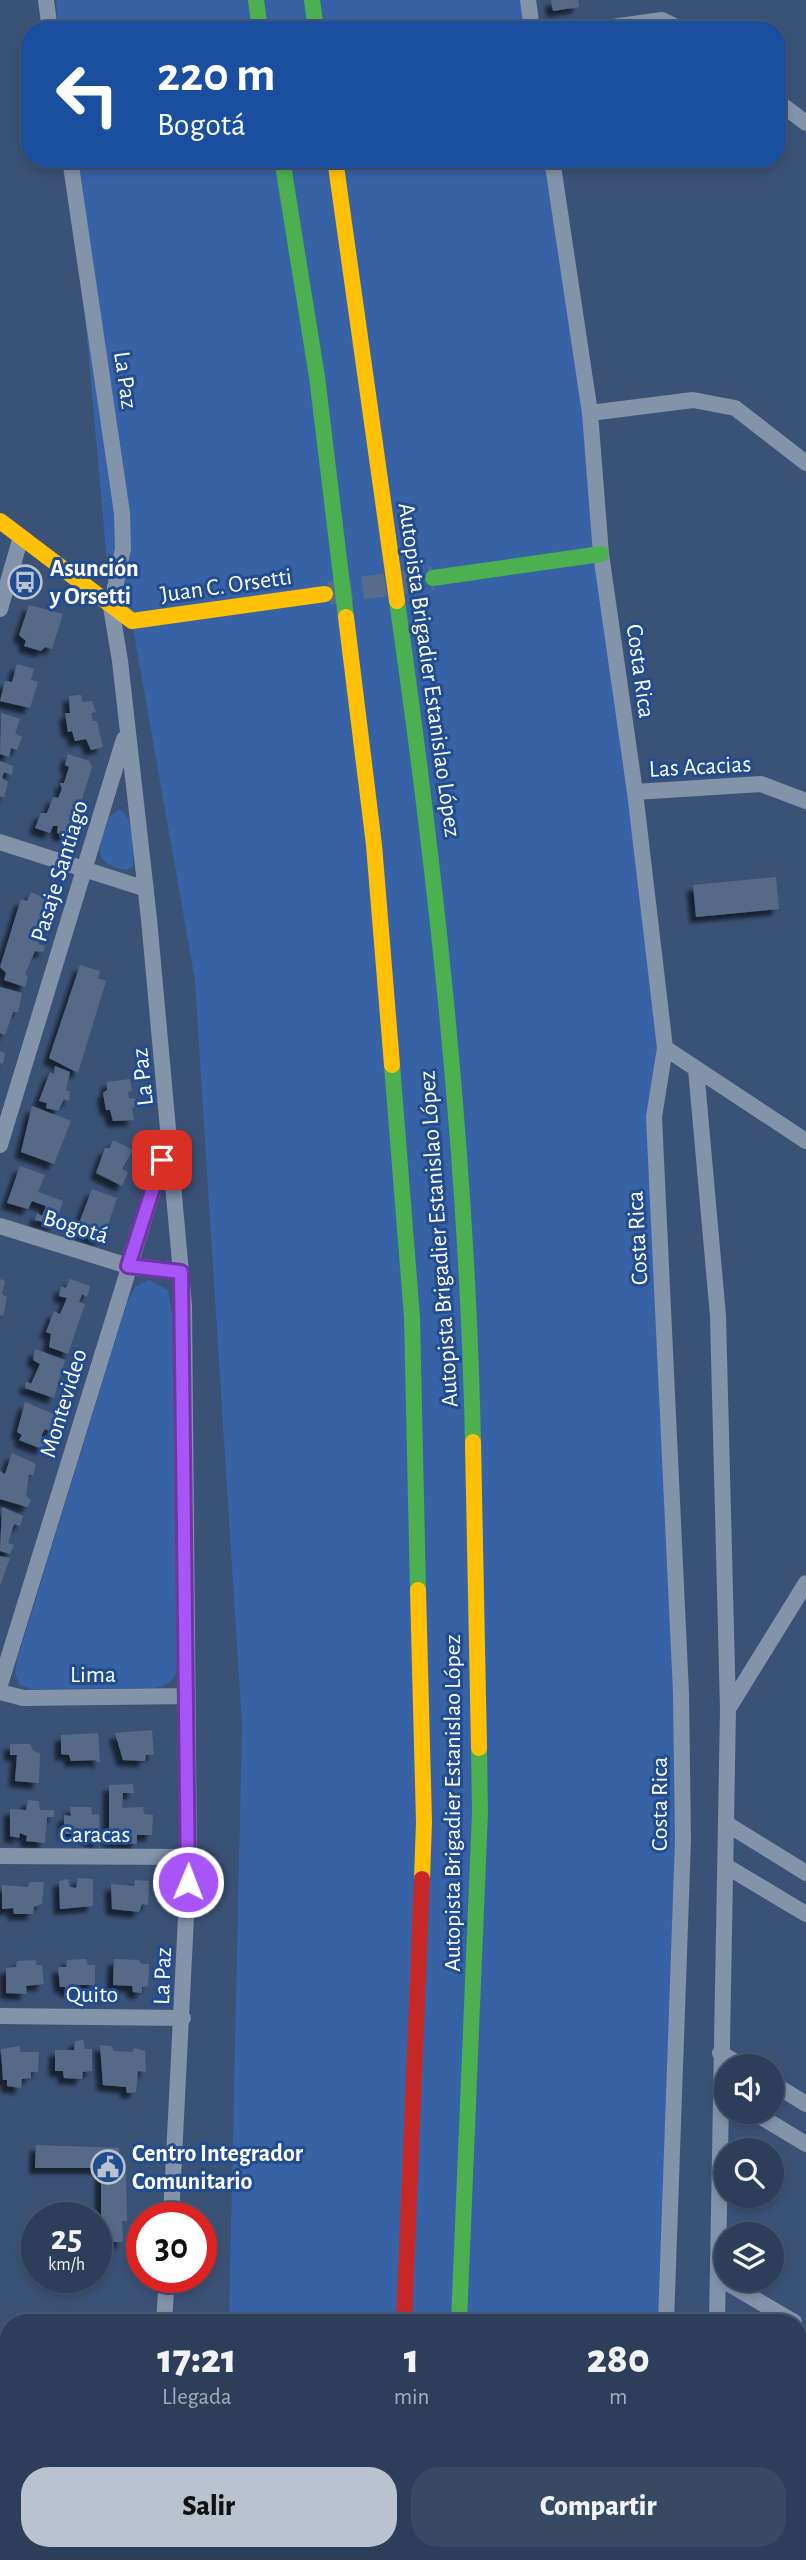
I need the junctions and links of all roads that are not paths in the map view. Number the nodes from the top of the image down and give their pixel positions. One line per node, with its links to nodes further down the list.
1 (46, 0): 5 (street)
2 (256, 0): 6 (main road)
3 (312, 0): 7 (main road)
4 (528, 0): 8 (street)
5 (49, 21)
6 (259, 21)
7 (315, 21)
8 (532, 21)
9 (786, 108): 10 (street)
10 (806, 123)
11 (72, 168): 22 (street, La Paz)
12 (283, 168): 63 (main road, Autopista Brigadier Estanislao López)
13 (336, 168): 64 (main road, Autopista Brigadier Estanislao López)
14 (553, 168): 15 (street, Costa Rica)
15 (590, 413): 16 (street); 19 (street, Costa Rica)
16 (806, 463)
17 (0, 521): 18 (main road, Juan C. Orsetti)
18 (21, 537): 22 (main road, Juan C. Orsetti); 23 (street)
19 (601, 554): 20 (main road); 25 (street, Costa Rica)
20 (433, 578)
21 (326, 594): 22 (main road, Juan C. Orsetti)
22 (111, 607): 24 (street, Pasaje Santiago)
23 (0, 609)
24 (127, 732): 28 (street, Pasaje Santiago); 29 (street, La Paz)
25 (635, 792): 26 (street, Las Acacias); 30 (street, Costa Rica)
26 (806, 801)
27 (0, 842): 28 (street)
28 (84, 869): 29 (street); 34 (street, Pasaje Santiago)
29 (146, 889): 32 (street, La Paz)
30 (665, 1048): 31 (street); 65 (street, Costa Rica)
31 (696, 1069): 33 (street); 42 (street)
32 (170, 1134): 36 (street, Montevideo); 37 (street, La Paz)
33 (806, 1141)
34 (0, 1145)
35 (0, 1226): 36 (street, Bogotá)
36 (128, 1266): 37 (street, Bogotá); 39 (street, Montevideo)
37 (181, 1272): 41 (street, La Paz)
38 (806, 1583): 42 (street)
39 (0, 1685)
40 (0, 1692): 41 (street, Lima)
41 (187, 1696): 45 (street, La Paz)
42 (728, 1709): 43 (street)
43 (727, 1824): 46 (street); 47 (street)
44 (0, 1856): 45 (street, Caracas)
45 (189, 1857): 50 (street, La Paz)
46 (726, 1866): 48 (street); 51 (street)
47 (806, 1873)
48 (804, 1907)
49 (0, 2016): 50 (street, Quito)
50 (183, 2018): 57 (street, La Paz)
51 (720, 2053)
52 (784, 2090): 53 (street)
53 (806, 2104)
54 (723, 2124): 58 (street)
55 (773, 2124): 56 (street)
56 (806, 2144)
57 (172, 2202)
58 (721, 2222)
59 (719, 2292): 66 (street)
60 (744, 2292): 67 (street)
61 (166, 2293): 62 (street)
62 (165, 2314)
63 (404, 2314)
64 (460, 2314)
65 (666, 2314)
66 (720, 2314)
67 (781, 2314)

